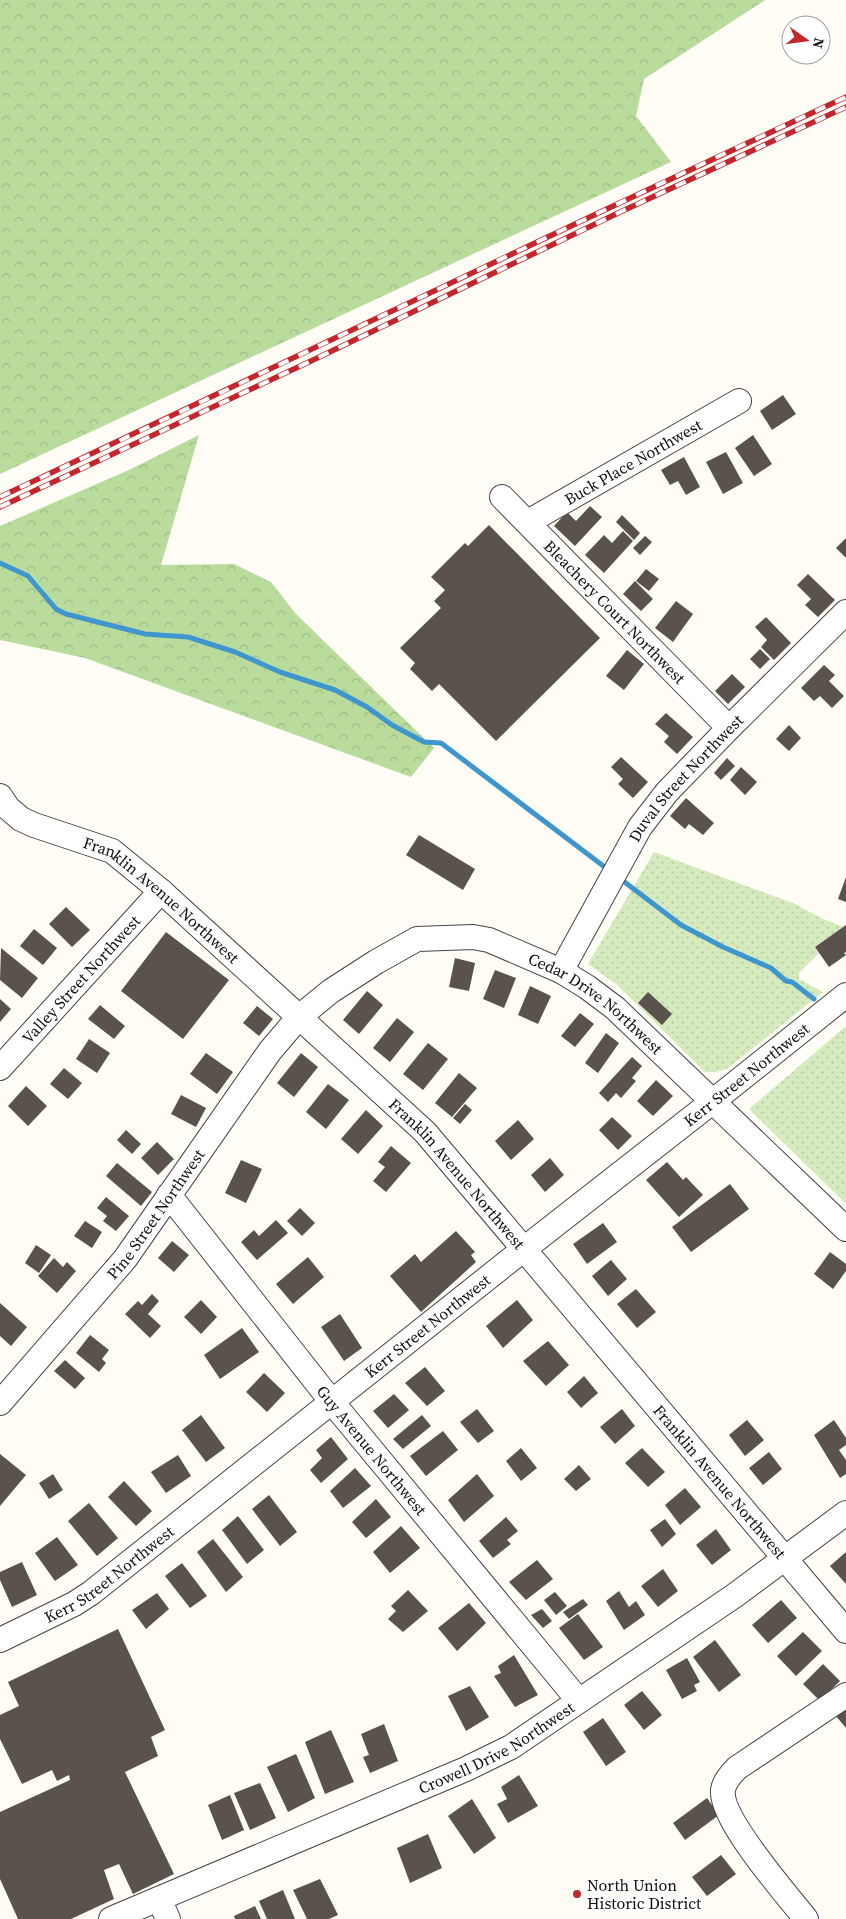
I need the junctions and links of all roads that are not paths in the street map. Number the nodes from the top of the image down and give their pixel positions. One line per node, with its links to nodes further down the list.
1 (739, 401): 3 (street, Buck Place Northwest)
2 (502, 497): 3 (street, Bleachery Court Northwest)
3 (528, 522): 5 (street, Bleachery Court Northwest)
4 (846, 612): 5 (street, Duval Street Northwest)
5 (728, 728): 8 (street, Duval Street Northwest)
6 (0, 796): 7 (street, Franklin Avenue Northwest)
7 (161, 891): 10 (street, Franklin Avenue Northwest); 11 (street, Valley Street Northwest)
8 (561, 972): 10 (street, Cedar Drive Northwest); 12 (street, Cedar Drive Northwest)
9 (846, 995): 12 (street, Kerr Street Northwest)
10 (299, 1017): 13 (street, Pine Street Northwest); 15 (street, Franklin Avenue Northwest)
11 (0, 1068)
12 (712, 1102): 14 (street, Cedar Drive Northwest); 15 (street, Kerr Street Northwest)
13 (170, 1195): 16 (street, Guy Avenue Northwest); 17 (street, Pine Street Northwest)
14 (846, 1229)
15 (524, 1248): 16 (street, Kerr Street Northwest); 19 (street, Franklin Avenue Northwest)
16 (332, 1402): 21 (street, Kerr Street Northwest); 23 (street, Guy Avenue Northwest)
17 (0, 1403)
18 (846, 1513): 19 (street, Crowell Drive Northwest)
19 (785, 1558): 20 (street, Franklin Avenue Northwest); 23 (street, Crowell Drive Northwest)
20 (846, 1631)
21 (0, 1640)
22 (846, 1695): 26 (street)
23 (579, 1701): 24 (street, Crowell Drive Northwest)
24 (163, 1909): 25 (street, Crowell Drive Northwest)
25 (112, 1919)
26 (806, 1919)

